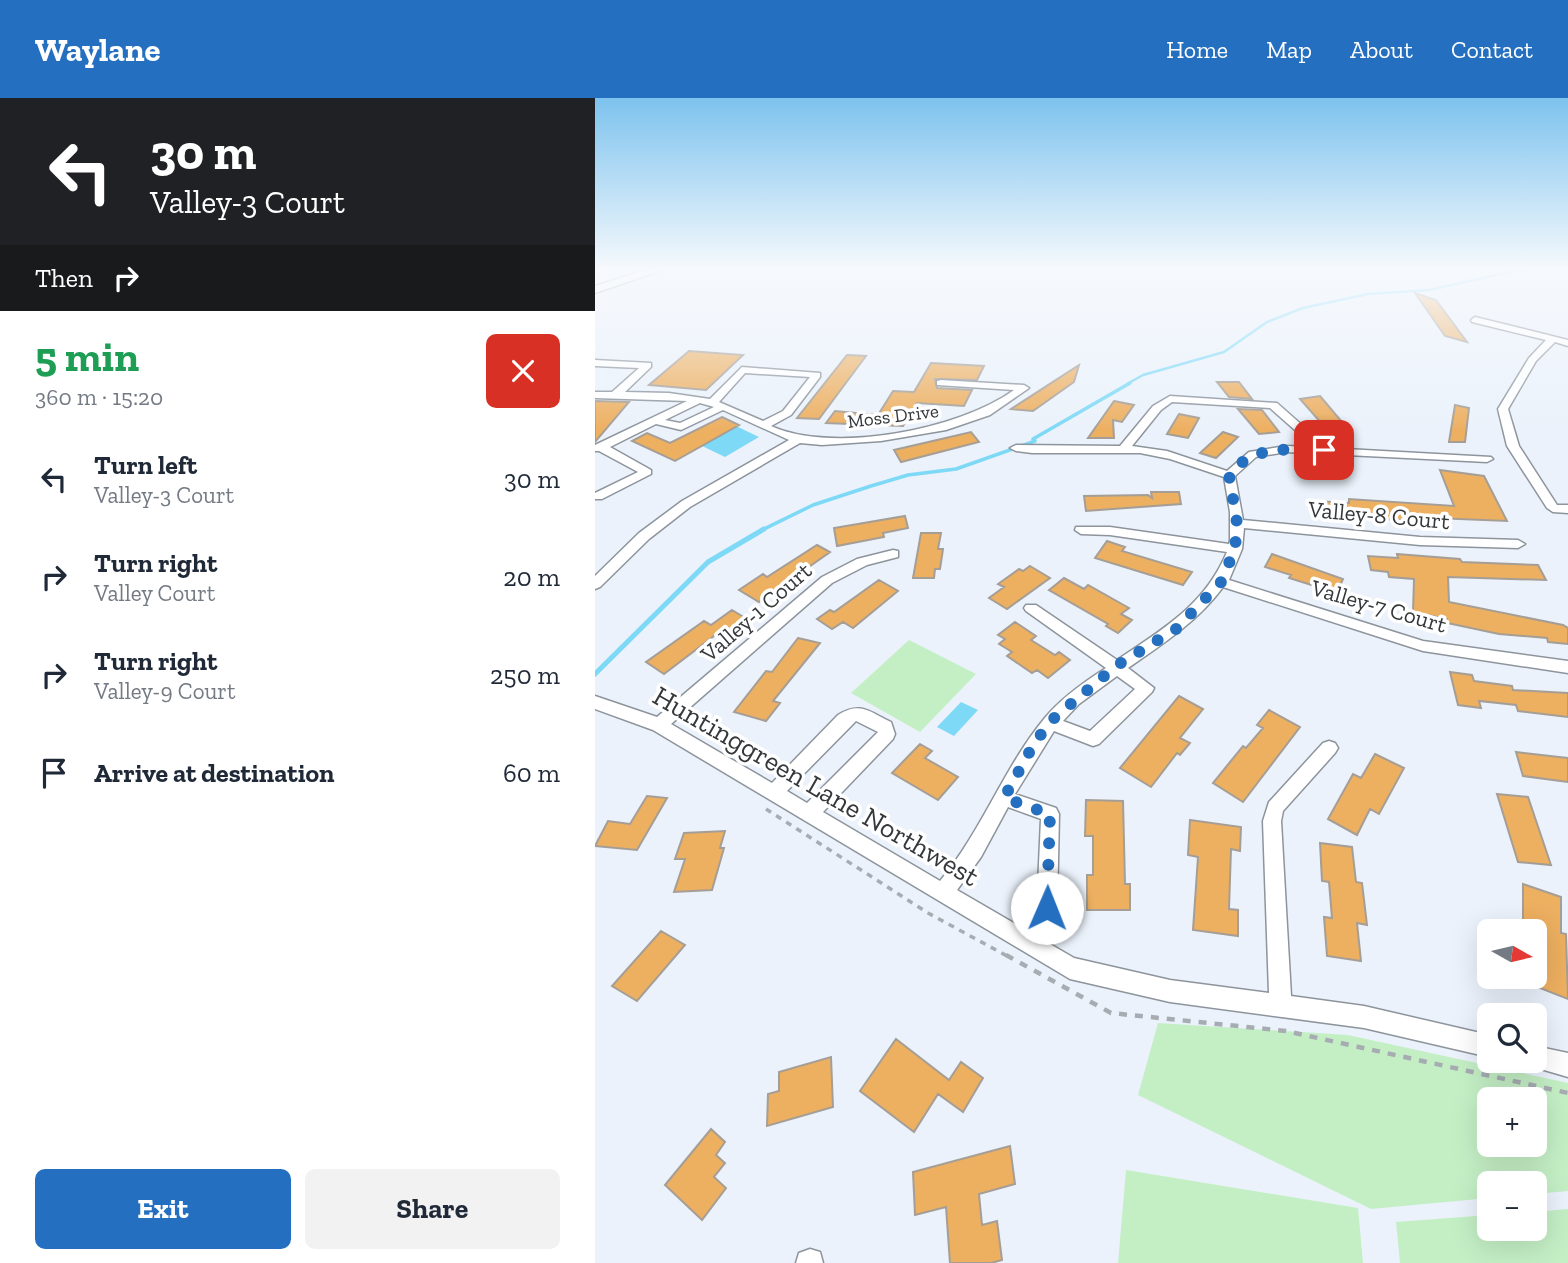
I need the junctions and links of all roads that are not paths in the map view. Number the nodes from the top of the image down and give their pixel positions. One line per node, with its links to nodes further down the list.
1 (1489, 323): 2 (street)
2 (1553, 339): 3 (street); 20 (street)
3 (1568, 343)
4 (595, 363): 7 (street)
5 (941, 383): 12 (street, Moss Drive)
6 (595, 395): 7 (street)
7 (615, 395): 8 (street)
8 (696, 401): 9 (street); 10 (street)
9 (717, 405): 10 (street); 11 (street); 11 (street)
10 (656, 421): 13 (street)
11 (764, 425): 12 (street)
12 (799, 439): 27 (street)
13 (598, 447): 19 (street)
14 (1016, 448): 15 (street)
15 (1123, 450): 16 (street); 18 (street)
16 (1324, 450): 17 (street); 18 (street)
17 (1487, 459)
18 (1229, 475): 21 (street)
19 (599, 496)
20 (1568, 509)
21 (1237, 523): 23 (street, Valley-8 Court); 24 (street)
22 (1081, 530): 24 (street)
23 (1518, 544)
24 (1235, 549): 26 (street)
25 (893, 554): 33 (street, Valley-1 Court)
26 (1221, 582): 29 (street); 30 (street, Valley-7 Court)
27 (595, 584)
28 (1031, 608): 29 (street)
29 (1116, 666): 32 (street); 32 (street)
30 (1568, 667)
31 (595, 702): 33 (street, Huntinggreen Lane Northwest)
32 (1050, 723): 36 (street)
33 (659, 725): 35 (street, Huntinggreen Lane Northwest)
34 (1329, 748): 40 (street)
35 (775, 792): 37 (street, Huntinggreen Lane Northwest); 37 (street)
36 (1004, 798): 38 (street); 39 (street)
37 (810, 813): 38 (street, Huntinggreen Lane Northwest)
38 (944, 891): 40 (street, Huntinggreen Lane Northwest)
39 (1047, 908)
40 (1280, 1005): 41 (street, Huntinggreen Lane Northwest)
41 (1477, 1043)
42 (1547, 1060): 43 (street)
43 (1568, 1065)

